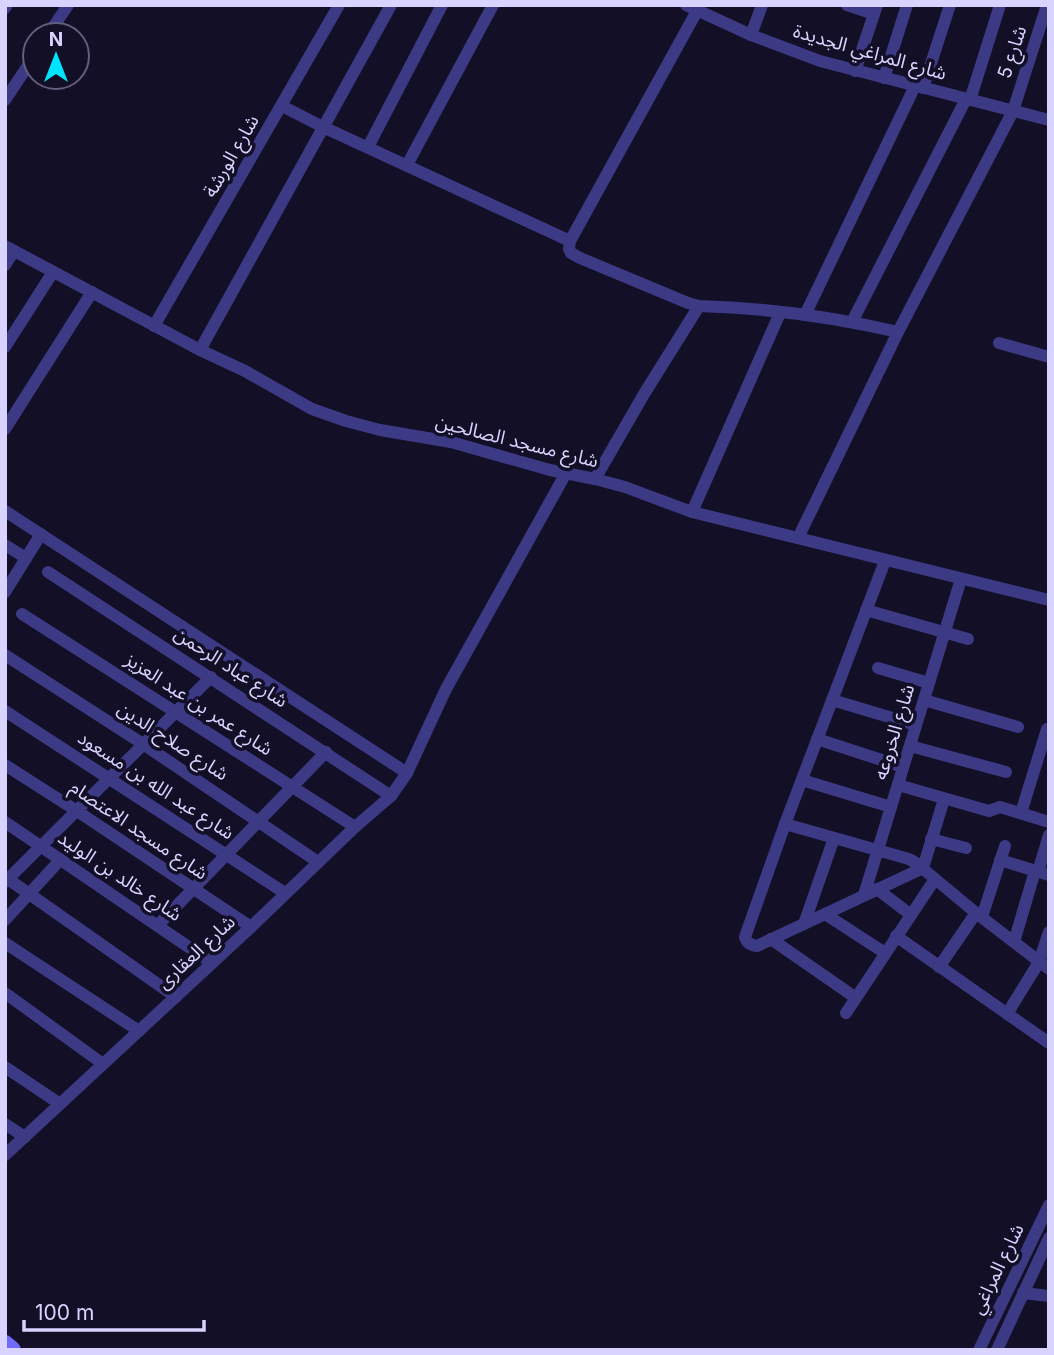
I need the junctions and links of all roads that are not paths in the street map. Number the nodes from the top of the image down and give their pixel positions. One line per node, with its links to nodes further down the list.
1 (68, 5): 14 (street)
2 (339, 5): 22 (street, شارع الورشة)
3 (391, 5): 25 (street)
4 (442, 5): 26 (street)
5 (493, 5): 27 (street)
6 (762, 5): 15 (street)
7 (847, 5): 13 (street)
8 (907, 5): 18 (street)
9 (950, 5): 19 (street)
10 (1000, 5): 21 (street)
11 (1048, 5): 23 (street, شارع 5)
12 (692, 8): 15 (street, شارع المراغي الجديدة); 28 (street)
13 (875, 10): 16 (street)
14 (57, 21)
15 (751, 35): 16 (street, شارع المراغي الجديدة)
16 (855, 71): 18 (street, شارع المراغي الجديدة)
17 (21, 76): 20 (street)
18 (884, 78): 19 (street, شارع المراغي الجديدة)
19 (919, 87): 21 (street, شارع المراغي الجديدة); 35 (street)
20 (5, 100)
21 (968, 100): 23 (street, شارع المراغي الجديدة); 36 (street)
22 (282, 106): 25 (street); 37 (street, شارع الورشة)
23 (1013, 111): 24 (street, شارع المراغي الجديدة); 38 (street, شارع 5)
24 (1049, 120)
25 (323, 127): 26 (street); 41 (street)
26 (368, 147): 27 (street)
27 (407, 165): 28 (street)
28 (570, 241): 33 (street)
29 (10, 249): 30 (street); 31 (street, شارع مسجد الصالحين)
30 (5, 265)
31 (53, 272): 32 (street, شارع مسجد الصالحين); 40 (street)
32 (92, 292): 37 (street, شارع مسجد الصالحين); 43 (street)
33 (699, 306): 34 (street); 45 (street)
34 (780, 313): 35 (street); 47 (street)
35 (805, 315): 36 (street)
36 (852, 321): 38 (street)
37 (154, 326): 41 (street, شارع مسجد الصالحين)
38 (898, 332): 49 (street, شارع 5)
39 (999, 343): 42 (street)
40 (5, 347)
41 (200, 350): 44 (street, شارع مسجد الصالحين)
42 (1049, 357)
43 (5, 429)
44 (566, 473): 45 (street, شارع مسجد الصالحين); 79 (street, شارع العقارى)
45 (595, 479): 47 (street, شارع مسجد الصالحين)
46 (5, 511): 48 (street)
47 (692, 512): 49 (street, شارع مسجد الصالحين)
48 (41, 534): 51 (street); 79 (street)
49 (798, 538): 52 (street, شارع مسجد الصالحين)
50 (5, 545): 51 (street)
51 (26, 558): 55 (street)
52 (885, 561): 54 (street, شارع مسجد الصالحين); 57 (street)
53 (48, 572): 63 (street, شارع عباد الرحمن)
54 (961, 579): 56 (street, شارع مسجد الصالحين); 59 (street, شارع الخروعه)
55 (5, 592)
56 (1049, 600)
57 (866, 610): 59 (street); 65 (street)
58 (22, 614): 68 (street, شارع عمر بن عبد العزيز)
59 (944, 632): 60 (street); 64 (street, شارع الخروعه)
60 (968, 639)
61 (5, 655): 73 (street, شارع صلاح الدين)
62 (878, 667): 64 (street)
63 (211, 677): 68 (street); 75 (street, شارع عباد الرحمن)
64 (929, 683): 66 (street, شارع الخروعه)
65 (832, 700): 69 (street); 72 (street)
66 (924, 700): 69 (street, شارع الخروعه); 70 (street)
67 (5, 711): 80 (street, شارع عبد الله بن مسعود)
68 (175, 712): 73 (street); 83 (street, شارع عمر بن عبد العزيز)
69 (916, 725): 74 (street, شارع الخروعه)
70 (1018, 727)
71 (1047, 729): 88 (street)
72 (817, 739): 77 (street); 81 (street)
73 (143, 744): 80 (street); 89 (street, شارع صلاح الدين)
74 (910, 746): 77 (street, شارع الخروعه); 78 (street)
75 (326, 752): 83 (street); 84 (street, شارع عباد الرحمن)
76 (5, 765): 87 (street, شارع مسجد الاعتصام)
77 (903, 767): 82 (street, شارع الخروعه)
78 (1006, 772)
79 (407, 773): 84 (street, شارع العقارى)
80 (109, 778): 87 (street); 101 (street, شارع عبد الله بن مسعود)
81 (802, 780): 86 (street); 92 (street)
82 (898, 785): 85 (street); 86 (street, شارع الخروعه)
83 (292, 787): 89 (street); 93 (street, شارع عمر بن عبد العزيز)
84 (391, 796): 93 (street, شارع العقارى)
85 (944, 799): 88 (street); 96 (street)
86 (891, 807): 100 (street, شارع الخروعه)
87 (77, 811): 97 (street); 109 (street, شارع مسجد الاعتصام)
88 (1021, 813): 91 (street)
89 (258, 821): 101 (street); 104 (street, شارع صلاح الدين)
90 (5, 822): 97 (street, شارع خالد بن الوليد)
91 (1049, 822)
92 (785, 824): 95 (street); 123 (street)
93 (355, 827): 104 (street, شارع العقارى)
94 (1049, 835): 106 (street)
95 (834, 838): 100 (street); 118 (street)
96 (931, 838): 99 (street); 105 (street)
97 (41, 846): 102 (street, شارع خالد بن الوليد); 108 (street)
98 (1005, 846): 103 (street)
99 (966, 848)
100 (878, 850): 105 (street); 113 (street, شارع الخروعه)
101 (226, 854): 109 (street); 111 (street, شارع عبد الله بن مسعود)
102 (61, 859): 112 (street); 119 (street, شارع خالد بن الوليد)
103 (1000, 860): 106 (street); 116 (street)
104 (318, 862): 111 (street, شارع العقارى)
105 (922, 868): 107 (street); 110 (street)
106 (1040, 872): 124 (street)
107 (935, 879): 115 (street); 116 (street)
108 (7, 880): 112 (street)
109 (193, 889): 119 (street); 120 (street, شارع مسجد الاعتصام)
110 (877, 889): 113 (street); 115 (street)
111 (285, 893): 120 (street, شارع العقارى)
112 (30, 894): 117 (street); 131 (street)
113 (864, 895): 114 (street)
114 (825, 914): 118 (street); 126 (street)
115 (911, 915): 122 (street)
116 (979, 915): 124 (street); 129 (street)
117 (5, 920)
118 (804, 923): 123 (street)
119 (158, 925): 127 (street, شارع خالد بن الوليد)
120 (251, 927): 127 (street, شارع العقارى)
121 (1049, 932): 128 (street)
122 (896, 936): 126 (street); 129 (street)
123 (771, 939): 132 (street)
124 (1014, 942): 128 (street)
125 (5, 943): 135 (street)
126 (885, 953): 132 (street)
127 (212, 963): 131 (street, شارع العقارى)
128 (1044, 966): 134 (street)
129 (939, 967): 134 (street)
130 (5, 993): 137 (street)
131 (176, 996): 135 (street, شارع العقارى)
132 (856, 998): 133 (street)
133 (846, 1013)
134 (1007, 1014): 136 (street)
135 (139, 1031): 137 (street, شارع العقارى)
136 (1049, 1043)
137 (103, 1064): 139 (street, شارع العقارى)
138 (5, 1067): 139 (street)
139 (60, 1104): 141 (street, شارع العقارى)
140 (5, 1124): 141 (street)
141 (25, 1137): 142 (street, شارع العقارى)
142 (5, 1155)
143 (1049, 1205): 144 (street, شارع المراغي)
144 (1031, 1242): 145 (street); 150 (street, شارع المراغي)
145 (1048, 1243): 146 (street, شارع المراغي)
146 (1023, 1293): 147 (street); 151 (street, شارع المراغي)
147 (1049, 1296)
148 (5, 1344): 149 (main road)
149 (12, 1350)
150 (979, 1350)
151 (996, 1350)

